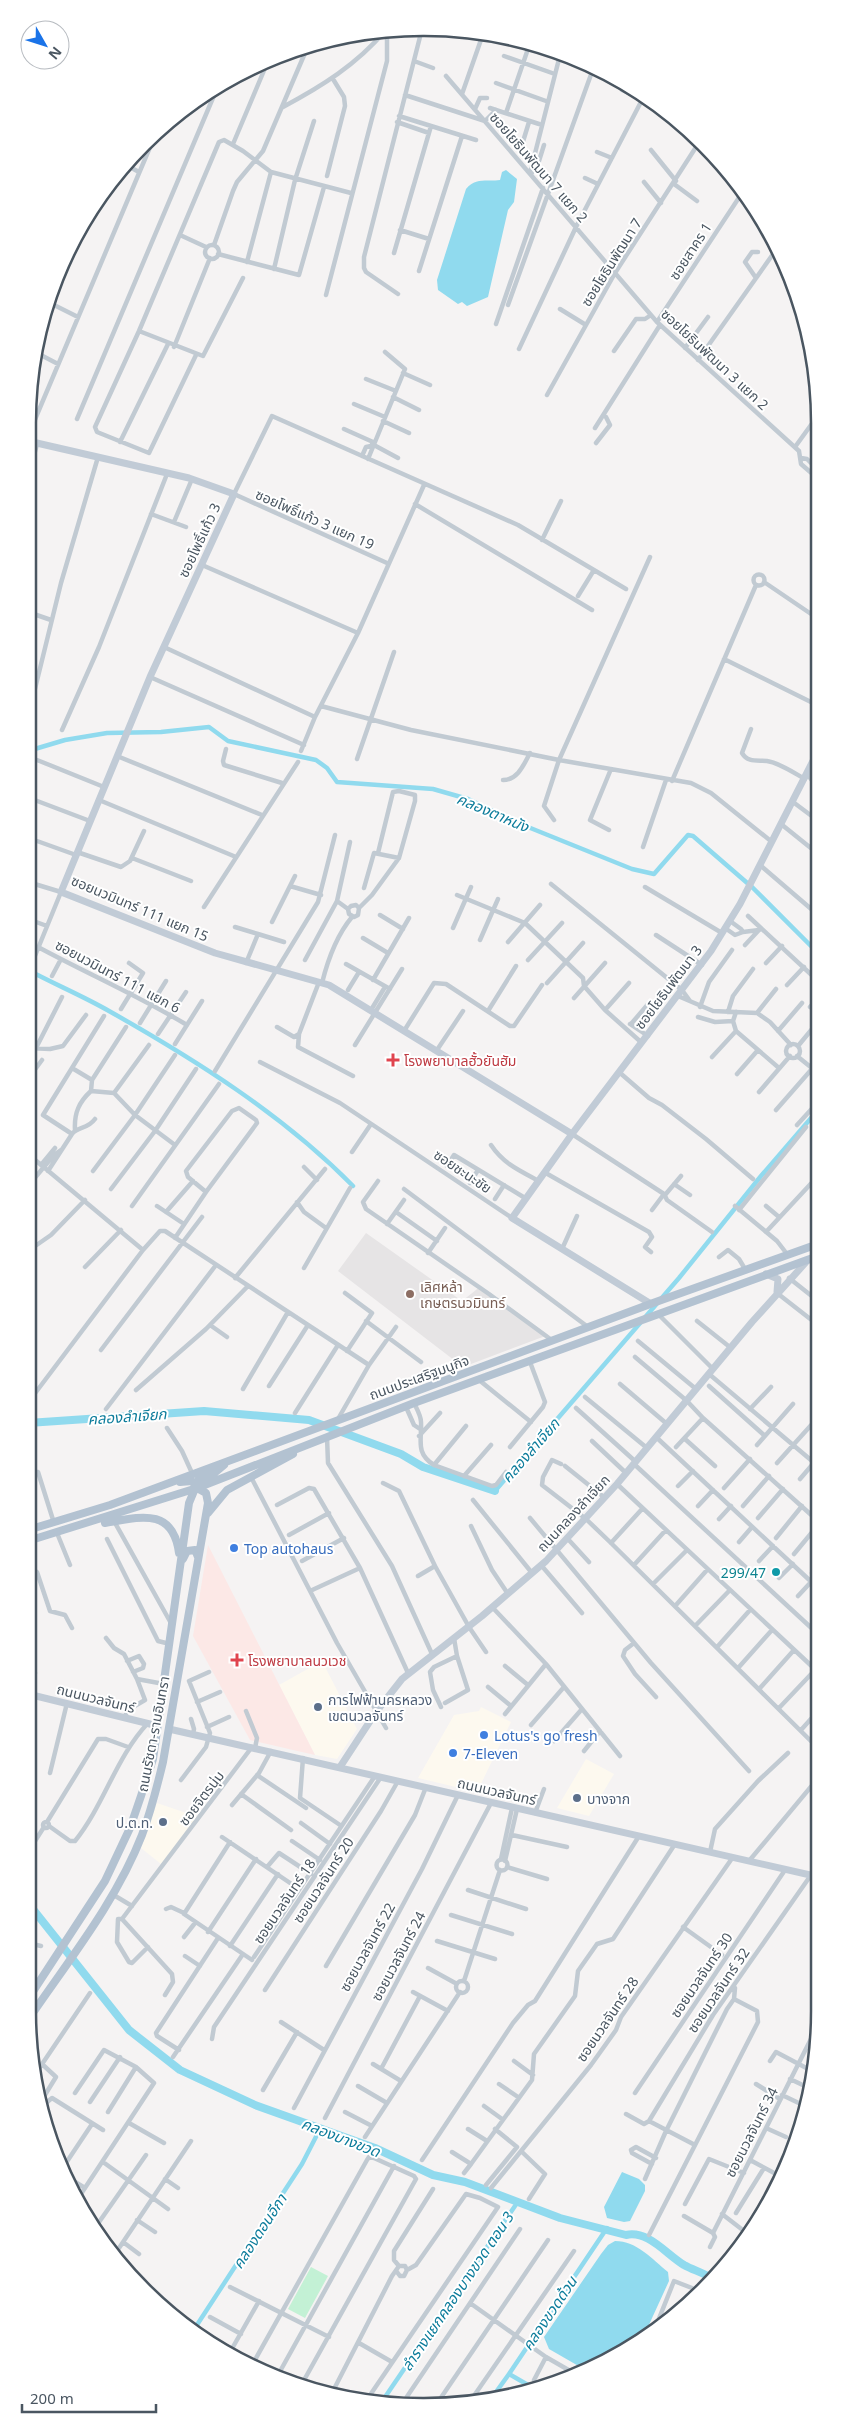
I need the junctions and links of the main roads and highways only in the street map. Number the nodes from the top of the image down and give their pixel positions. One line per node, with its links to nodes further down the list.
1 (811, 1246): 4 (main road, ถนนประเสริฐมนูกิจ)
2 (811, 1258): 3 (main road, ถนนประเสริฐมนูกิจ)
3 (305, 1446): 7 (main road, ถนนประเสริฐมนูกิจ); 10 (main road)
4 (237, 1458): 5 (main road, ถนนประเสริฐมนูกิจ); 7 (main road)
5 (213, 1466): 7 (main road, ถนนรัชดา-รามอินทรา); 8 (main road, ถนนประเสริฐมนูกิจ)
6 (161, 1488): 7 (main road); 8 (main road); 9 (main road)
7 (197, 1488): 9 (main road, ถนนประเสริฐมนูกิจ); 10 (main road, ถนนรัชดา-รามอินทรา); 15 (main road, ถนนรัชดา-รามอินทรา)
8 (144, 1492): 12 (main road, ถนนประเสริฐมนูกิจ)
9 (164, 1499): 11 (main road, ถนนประเสริฐมนูกิจ)
10 (203, 1522): 14 (main road, ถนนรัชดา-รามอินทรา)
11 (83, 1526): 13 (main road, ถนนประเสริฐมนูกิจ); 15 (main road)
12 (36, 1528)
13 (36, 1539)
14 (198, 1557): 15 (main road); 17 (main road, ถนนรัชดา-รามอินทรา)
15 (181, 1563): 16 (main road, ถนนรัชดา-รามอินทรา)
16 (36, 1987)
17 (36, 2008)

